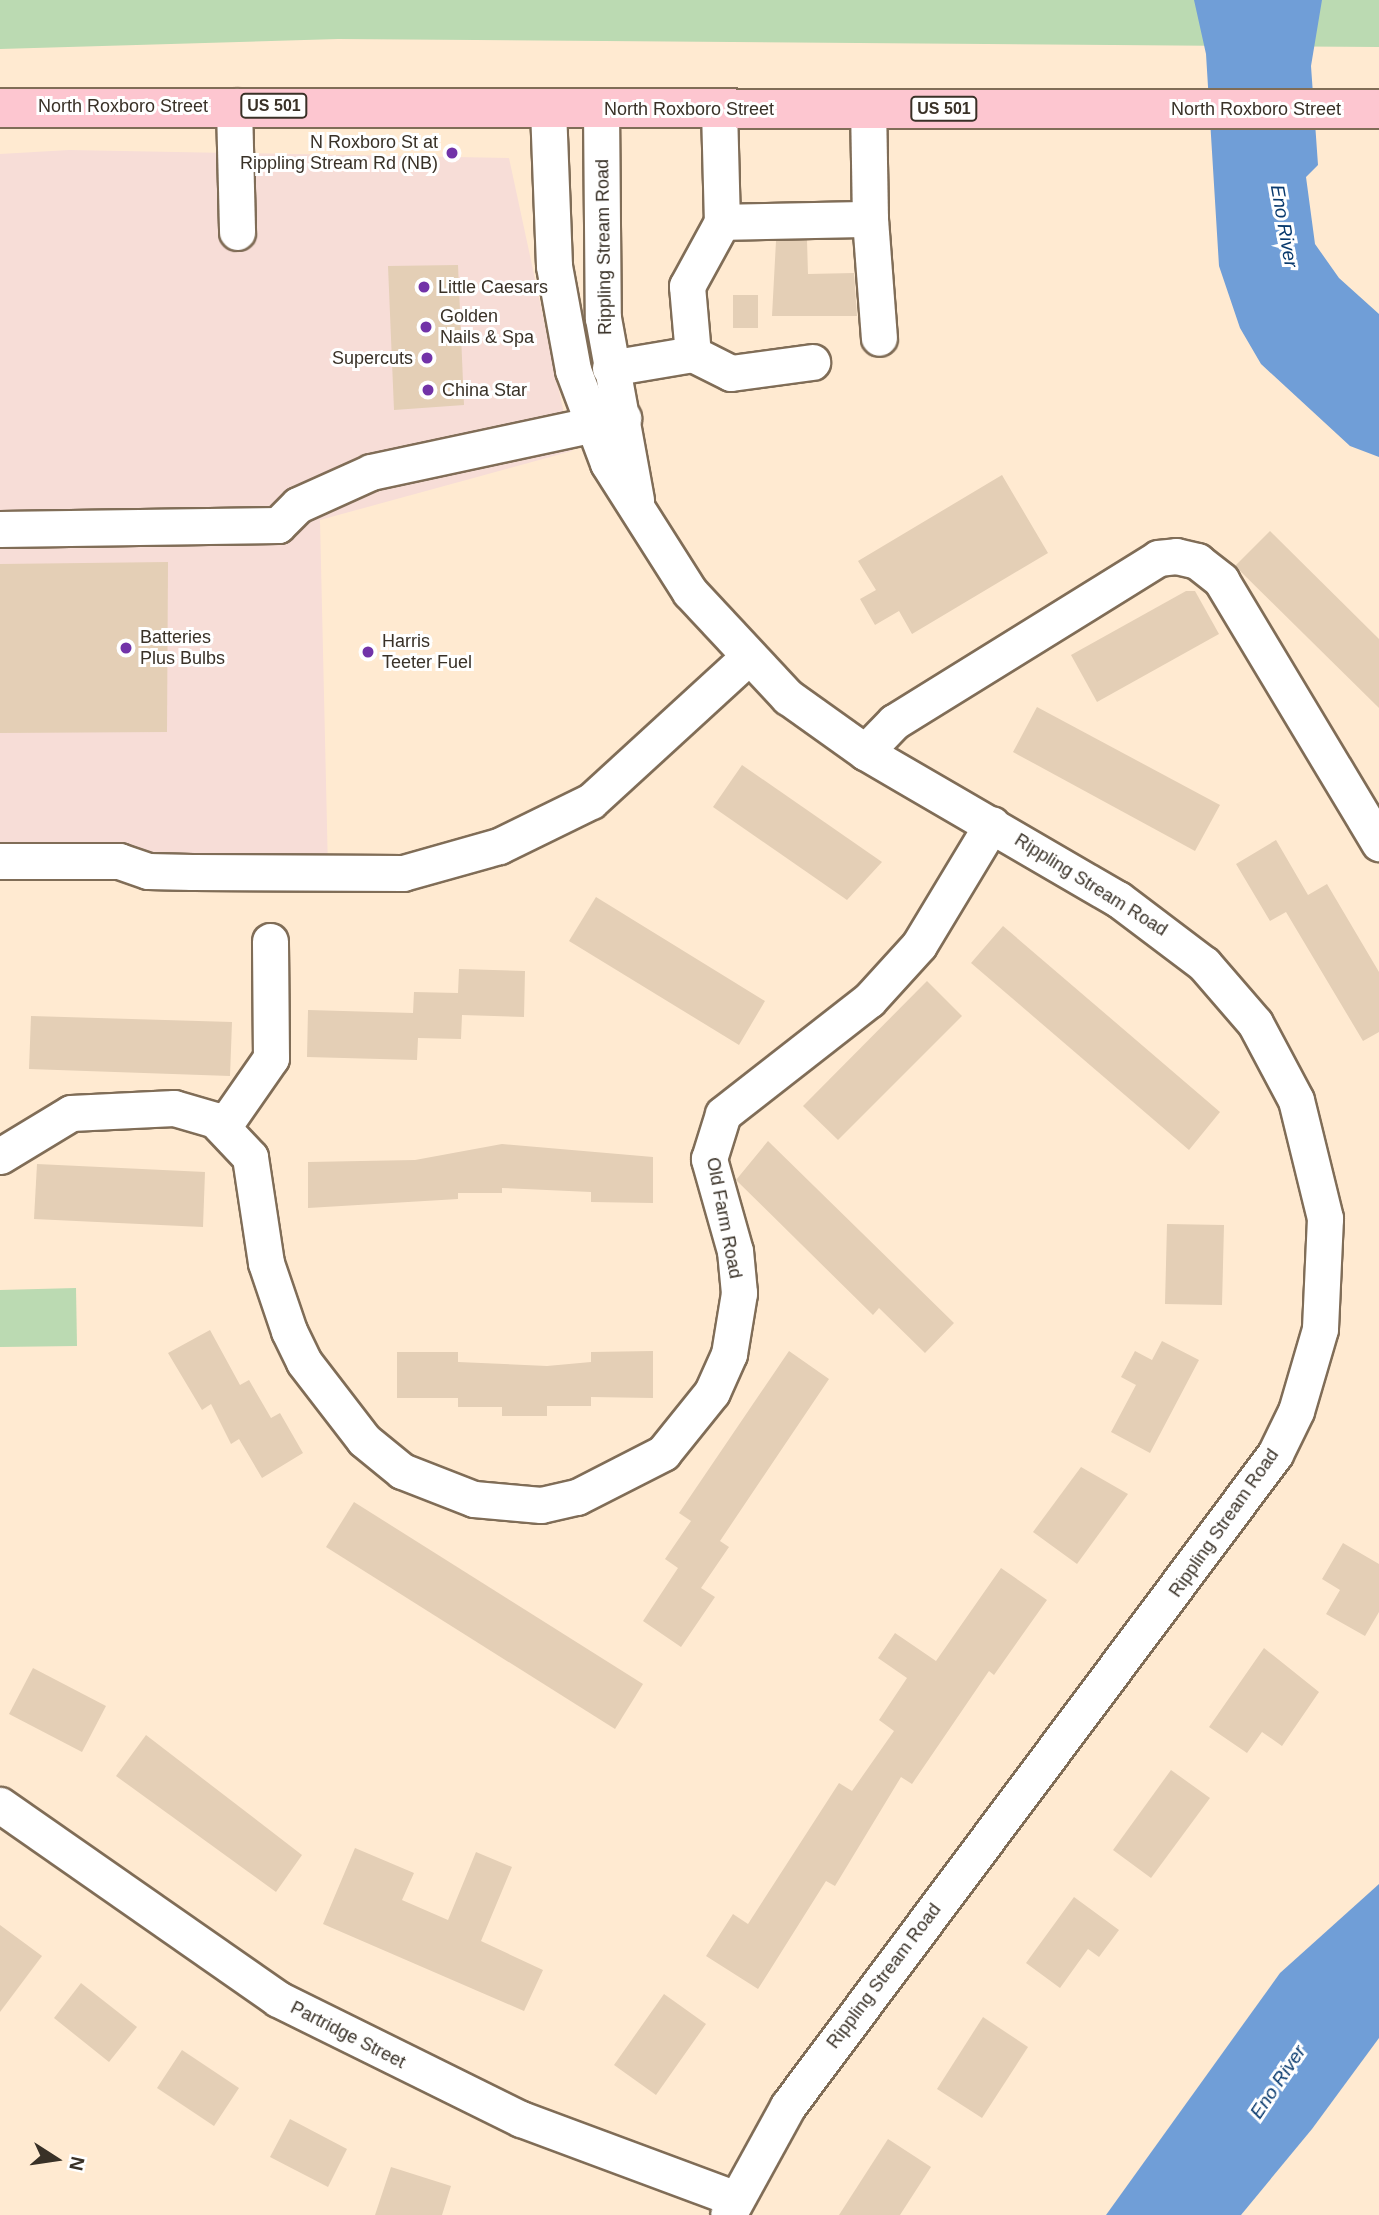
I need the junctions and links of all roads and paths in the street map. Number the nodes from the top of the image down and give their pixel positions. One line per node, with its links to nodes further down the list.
1 (234, 106): 2 (highway, North Roxboro Street / US 501); 3 (highway, North Roxboro Street / US 501); 10 (street)
2 (0, 108)
3 (548, 109): 4 (highway, North Roxboro Street / US 501); 15 (street, Rippling Stream Road)
4 (601, 109): 5 (highway, North Roxboro Street / US 501); 14 (street, Rippling Stream Road)
5 (719, 109): 6 (highway, North Roxboro Street / US 501); 9 (street)
6 (868, 109): 7 (highway, North Roxboro Street / US 501); 8 (street)
7 (1379, 109)
8 (870, 219): 9 (street); 11 (street)
9 (722, 222): 12 (street)
10 (237, 232)
11 (879, 338)
12 (693, 354): 13 (street); 14 (street)
13 (812, 362)
14 (610, 368): 15 (street, Rippling Stream Road)
15 (607, 422): 16 (street); 17 (street, Rippling Stream Road)
16 (0, 528)
17 (746, 659): 18 (street, Rippling Stream Road); 21 (street)
18 (865, 752): 19 (street, Rippling Stream Road); 20 (street)
19 (992, 824): 23 (street, Old Farm Road); 26 (street, Rippling Stream Road)
20 (1379, 843)
21 (0, 861)
22 (270, 941): 23 (street)
23 (223, 1127): 24 (street, Old Farm Road)
24 (0, 1156)
25 (0, 1805): 26 (street, Partridge Street)
26 (730, 2206)

